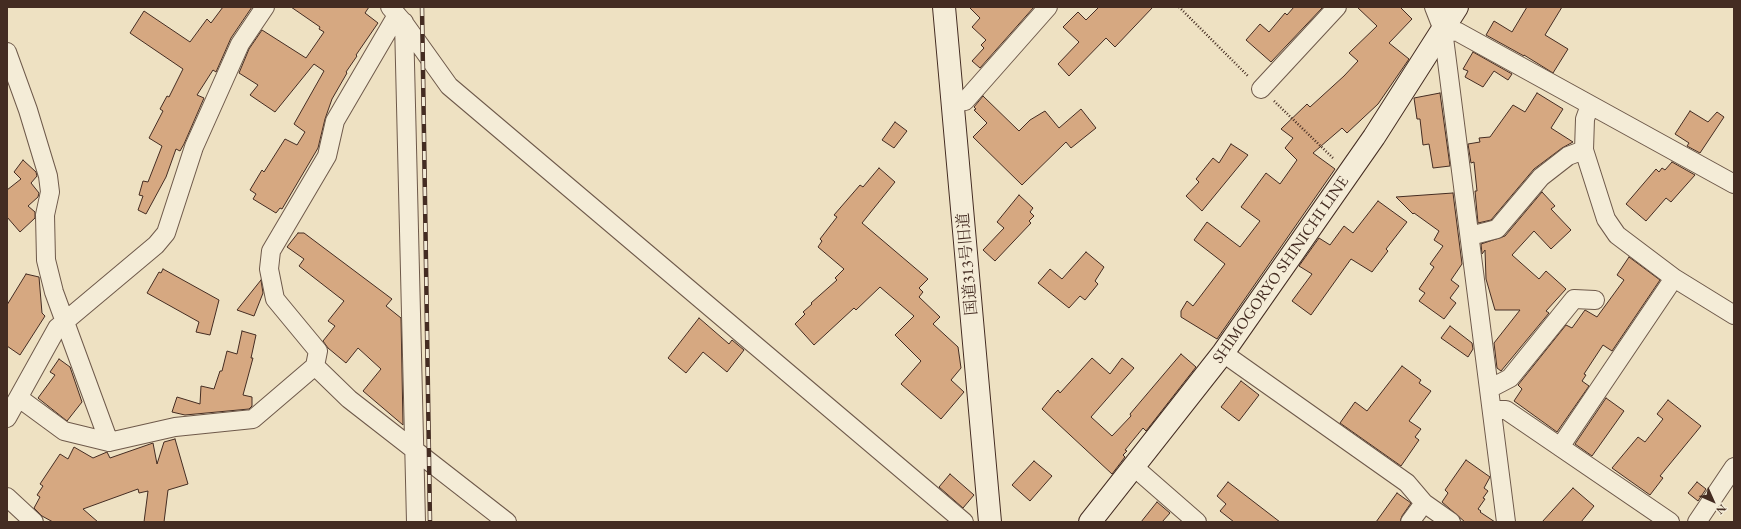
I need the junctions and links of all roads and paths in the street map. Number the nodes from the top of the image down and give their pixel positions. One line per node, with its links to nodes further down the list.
1 (265, 7): 19 (street)
2 (944, 7): 11 (main road, 国道313号旧道)
3 (1048, 7): 11 (street)
4 (1337, 7): 10 (street)
5 (1434, 7): 8 (street)
6 (1457, 7): 8 (main road, SHIMOGORYO SHINICHI LINE)
7 (399, 13): 21 (street); 28 (street); 36 (street)
8 (1443, 30): 12 (street); 15 (street); 20 (main road, SHIMOGORYO SHINICHI LINE)
9 (7, 52): 19 (street)
10 (1261, 89)
11 (953, 103): 37 (main road, 国道313号旧道)
12 (1590, 105): 13 (street); 14 (street)
13 (1584, 150): 15 (street); 16 (street)
14 (1734, 184)
15 (1470, 236): 22 (street)
16 (1674, 278): 18 (street); 27 (street)
17 (1594, 300): 22 (street)
18 (1734, 315)
19 (64, 322): 23 (street); 26 (street)
20 (1222, 353): 29 (main road, SHIMOGORYO SHINICHI LINE); 32 (street)
21 (315, 366): 26 (street); 28 (street)
22 (1489, 389): 24 (street)
23 (19, 398): 25 (street); 26 (street)
24 (1492, 410): 27 (street); 42 (street)
25 (7, 418)
26 (108, 442)
27 (1560, 447): 43 (street)
28 (416, 451): 34 (street); 35 (street)
29 (1134, 467): 38 (main road, SHIMOGORYO SHINICHI LINE); 39 (street)
30 (1734, 467): 44 (street)
31 (7, 497): 33 (street)
32 (1424, 503): 40 (street); 41 (street)
33 (34, 522)
34 (416, 522)
35 (507, 522)
36 (964, 522)
37 (990, 522)
38 (1090, 522)
39 (1197, 522)
40 (1410, 522)
41 (1451, 522)
42 (1506, 522)
43 (1670, 522)
44 (1697, 522)

